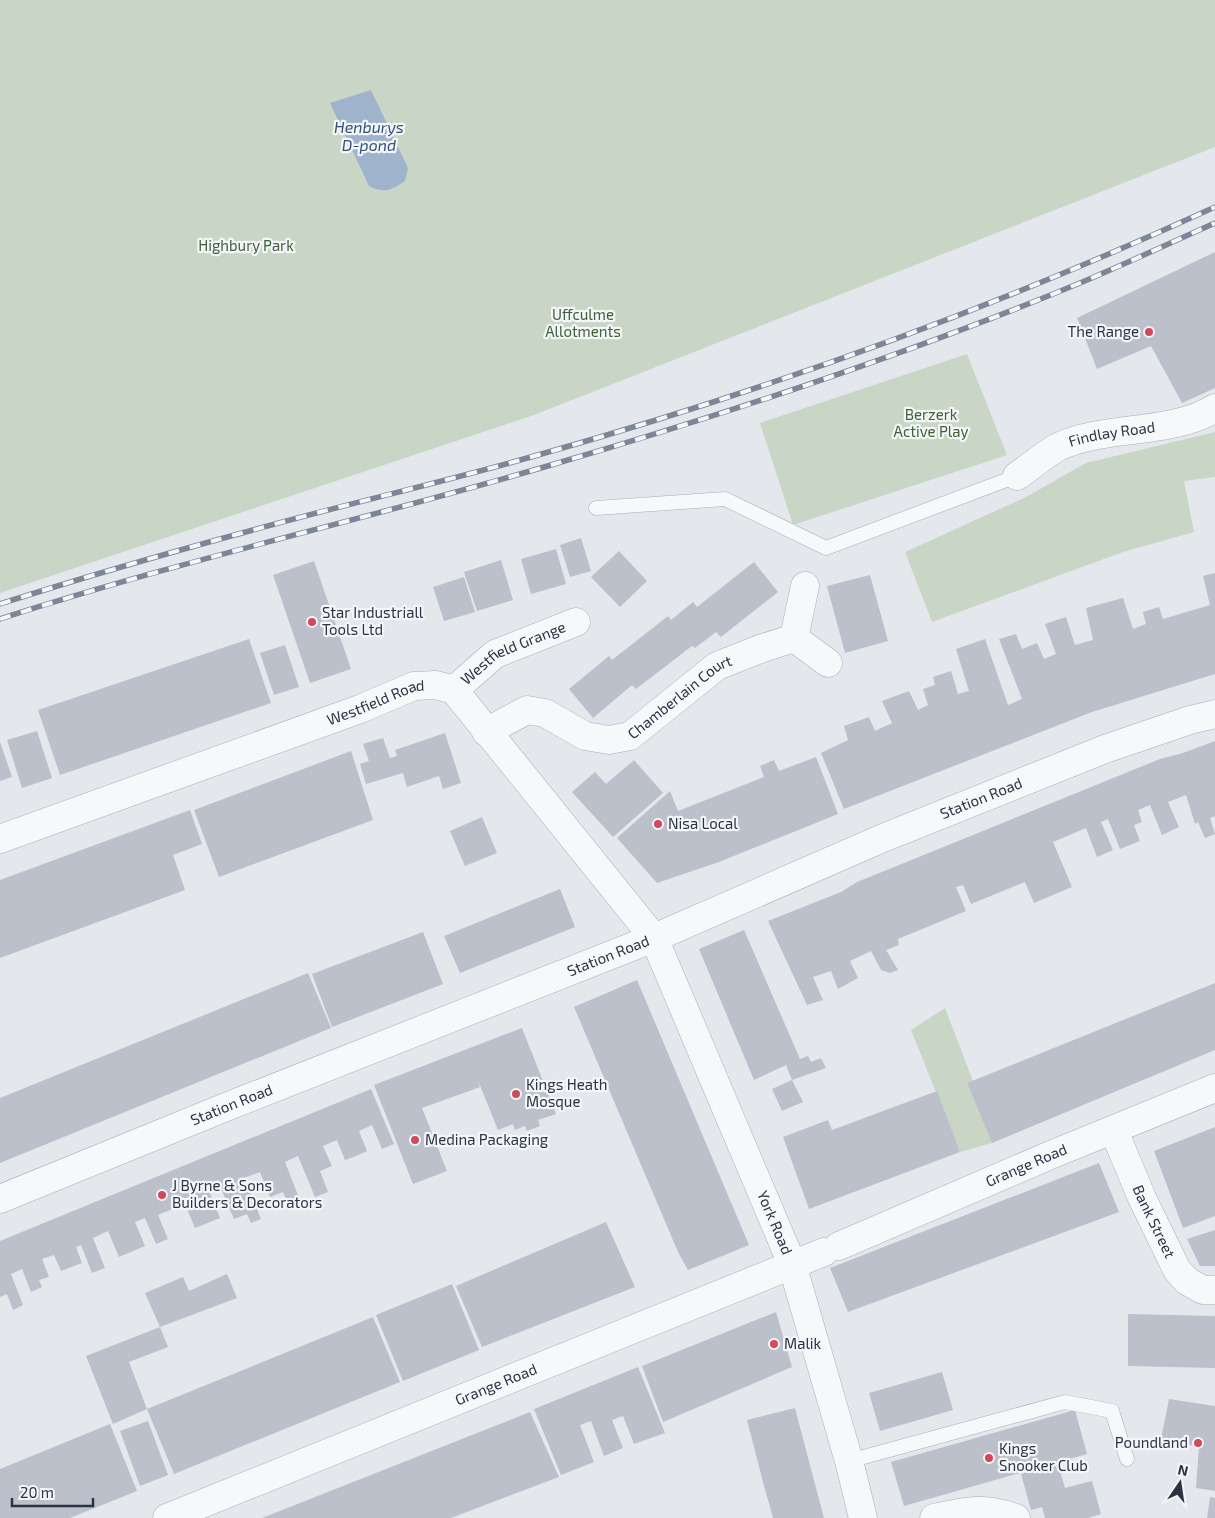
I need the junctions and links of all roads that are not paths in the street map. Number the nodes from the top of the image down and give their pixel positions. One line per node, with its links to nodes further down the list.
1 (1215, 408): 2 (street, Findlay Road)
2 (1017, 476): 3 (lane)
3 (596, 508)
4 (805, 586): 6 (street)
5 (576, 622): 8 (street, Westfield Grange)
6 (794, 638): 7 (street); 10 (street, Chamberlain Court)
7 (828, 663)
8 (454, 690): 10 (street); 11 (street, Westfield Road)
9 (1215, 714): 12 (street, Station Road)
10 (486, 732): 12 (street)
11 (0, 839)
12 (654, 938): 15 (street, Station Road); 16 (street, York Road)
13 (1215, 1088): 14 (street, Grange Road)
14 (1114, 1130): 16 (street, Grange Road); 17 (street, Bank Street)
15 (0, 1199)
16 (792, 1264): 19 (street, York Road); 20 (street, Grange Road)
17 (1215, 1290)
18 (1127, 1459): 19 (lane)
19 (849, 1461): 21 (street, York Road)
20 (168, 1518)
21 (863, 1518)
22 (934, 1518): 23 (street)
23 (1016, 1518)

